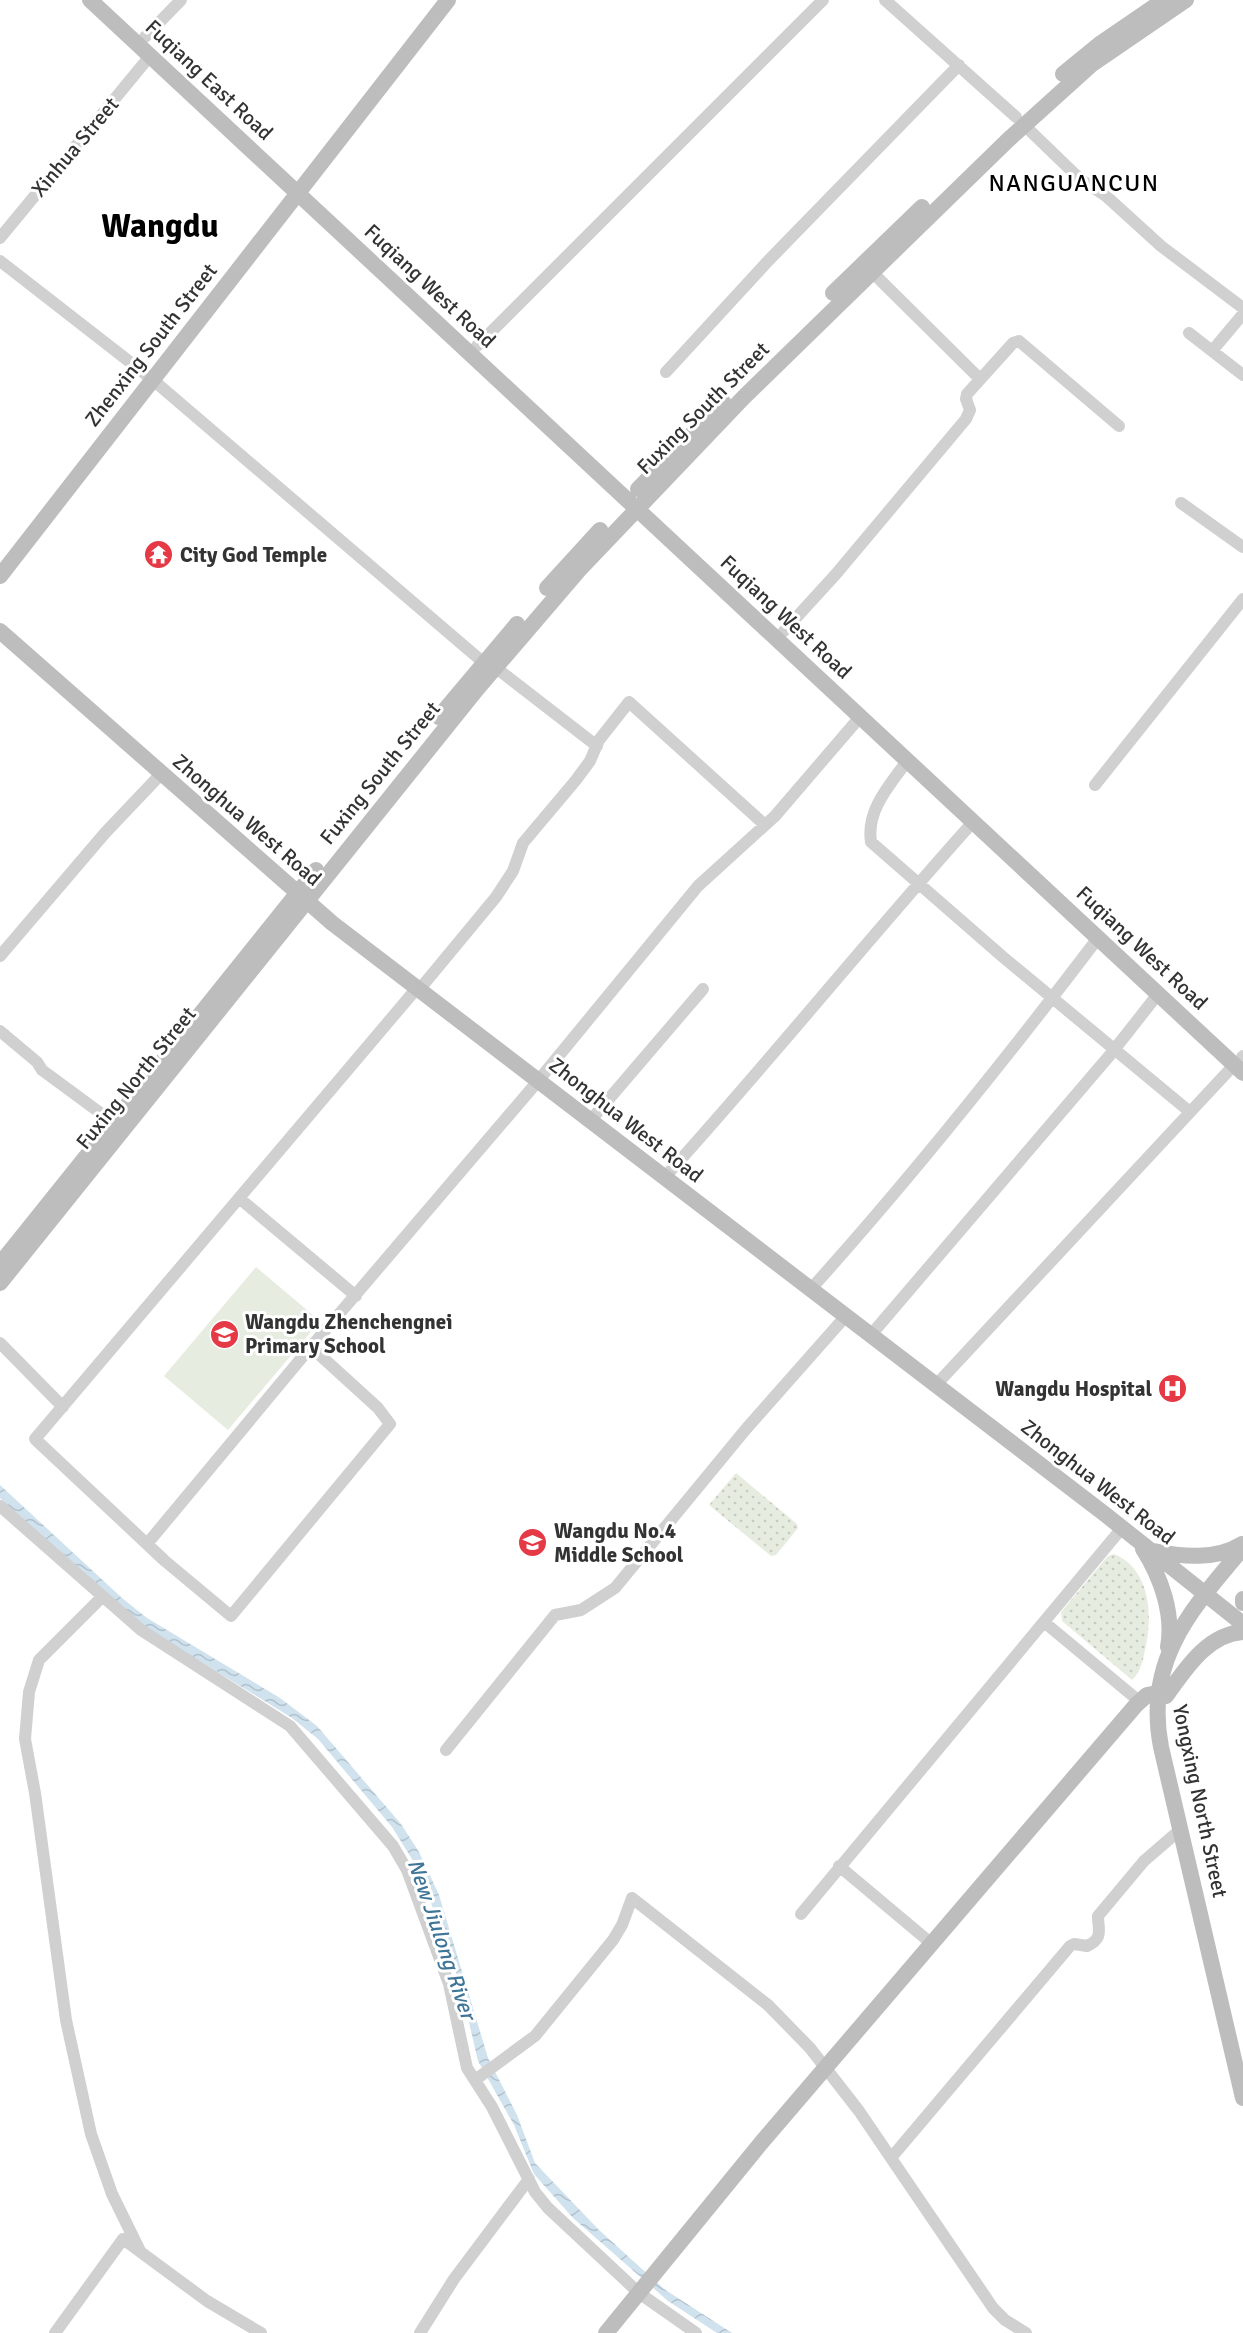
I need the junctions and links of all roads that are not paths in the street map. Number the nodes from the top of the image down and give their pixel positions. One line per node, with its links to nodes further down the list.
1 (90, 0): 10 (main road, Fuqiang East Road)
2 (106, 0): 9 (main road, Fuqiang East Road)
3 (181, 0): 9 (street)
4 (448, 0): 13 (main road, Zhenxing South Street)
5 (823, 0): 20 (street)
6 (885, 0): 11 (street)
7 (1164, 0): 12 (main road, Fuxing South Street)
8 (1186, 0): 12 (main road, Fuxing South Street)
9 (146, 37): 13 (main road, Fuqiang East Road)
10 (150, 56): 13 (main road, Fuqiang East Road); 14 (street, Xinhua Street)
11 (959, 65): 12 (street); 22 (street)
12 (1020, 121): 16 (main road, Fuxing South Street); 17 (street); 27 (main road, Fuxing South Street)
13 (301, 189): 20 (main road, Fuqiang West Road); 25 (main road, Zhenxing South Street); 27 (main road, Fuqiang West Road)
14 (0, 238)
15 (0, 261): 25 (street)
16 (872, 272): 24 (street); 27 (main road, Fuxing South Street)
17 (1243, 308)
18 (1243, 314): 21 (street)
19 (1189, 333): 21 (street)
20 (477, 346): 27 (main road, Fuqiang West Road)
21 (1212, 351): 23 (street)
22 (666, 372)
23 (1243, 375)
24 (980, 379): 26 (street); 32 (street)
25 (153, 380): 30 (main road, Zhenxing South Street); 34 (street)
26 (1119, 426)
27 (635, 500): 32 (main road, Fuqiang West Road); 34 (main road, Fuxing South Street); 35 (main road, Fuqiang West Road)
28 (1181, 503): 29 (street)
29 (1243, 547)
30 (0, 576)
31 (1243, 600): 39 (street)
32 (784, 631): 52 (main road, Fuqiang West Road)
33 (0, 632): 38 (main road, Zhonghua West Road)
34 (489, 665): 36 (street); 43 (main road, Fuxing South Street)
35 (860, 717): 37 (main road, Fuqiang West Road); 41 (street)
36 (597, 746): 41 (street); 46 (street)
37 (908, 761): 40 (main road, Fuqiang West Road); 42 (street)
38 (161, 774): 43 (main road, Zhonghua West Road); 45 (street)
39 (1095, 785)
40 (973, 822): 42 (street); 44 (main road, Fuqiang West Road)
41 (765, 825): 53 (street)
42 (918, 883): 49 (street); 57 (street)
43 (302, 897): 46 (main road, Zhonghua West Road); 56 (main road, Fuxing North Street); 60 (main road, Fuxing North Street)
44 (1098, 938): 48 (main road, Fuqiang West Road); 49 (street)
45 (0, 956)
46 (418, 989): 53 (main road, Zhonghua West Road); 58 (street)
47 (703, 989): 55 (street)
48 (1158, 994): 51 (street); 52 (main road, Fuqiang West Road)
49 (1052, 998): 51 (street); 61 (street)
50 (0, 1031): 56 (street)
51 (1114, 1050): 54 (street); 64 (street)
52 (1241, 1062): 54 (street)
53 (538, 1081): 55 (main road, Zhonghua West Road); 62 (street)
54 (1190, 1112): 67 (street)
55 (590, 1121): 57 (main road, Zhonghua West Road)
56 (114, 1123): 59 (main road, Fuxing North Street)
57 (664, 1178): 61 (main road, Zhonghua West Road)
58 (239, 1198): 62 (street); 68 (street)
59 (0, 1264)
60 (0, 1283)
61 (810, 1290): 63 (main road, Zhonghua West Road)
62 (356, 1296): 66 (street)
63 (845, 1317): 64 (main road, Zhonghua West Road); 84 (street)
64 (870, 1336): 67 (main road, Zhonghua West Road)
65 (0, 1343): 68 (street)
66 (311, 1347): 72 (street); 72 (street)
67 (935, 1386): 70 (main road, Zhonghua West Road)
68 (63, 1407): 72 (street)
69 (0, 1506): 77 (street)
70 (1122, 1528): 73 (main road, Zhonghua West Road); 78 (street)
71 (1243, 1543): 73 (main road)
72 (147, 1544)
73 (1144, 1545): 76 (main road, Zhonghua West Road); 81 (main road)
74 (1243, 1548): 76 (main road)
75 (1243, 1562): 76 (main road)
76 (1208, 1596): 79 (main road, Zhonghua West Road); 81 (main road, Yongxing North Street); 82 (main road, Yongxing North Street)
77 (102, 1597): 91 (street); 95 (street)
78 (1044, 1622): 83 (street); 86 (street)
79 (1243, 1624)
80 (1243, 1632): 82 (main road)
81 (1164, 1669): 82 (main road, Yongxing North Street)
82 (1162, 1695): 83 (main road); 85 (main road, Yongxing North Street); 89 (main road, Yongxing North Street)
83 (1139, 1701): 88 (main road)
84 (446, 1750)
85 (1181, 1829): 92 (main road, Yongxing North Street); 93 (street)
86 (839, 1866): 87 (street); 88 (street)
87 (801, 1914)
88 (932, 1944): 90 (main road)
89 (1243, 2057)
90 (825, 2068): 91 (street); 93 (street); 96 (main road)
91 (475, 2080): 94 (street)
92 (1243, 2098)
93 (891, 2158): 102 (street)
94 (529, 2179): 96 (street); 99 (street)
95 (140, 2251): 97 (street); 98 (street)
96 (639, 2293): 100 (main road); 101 (street)
97 (55, 2333)
98 (261, 2333)
99 (420, 2333)
100 (606, 2333)
101 (696, 2333)
102 (1026, 2333)

